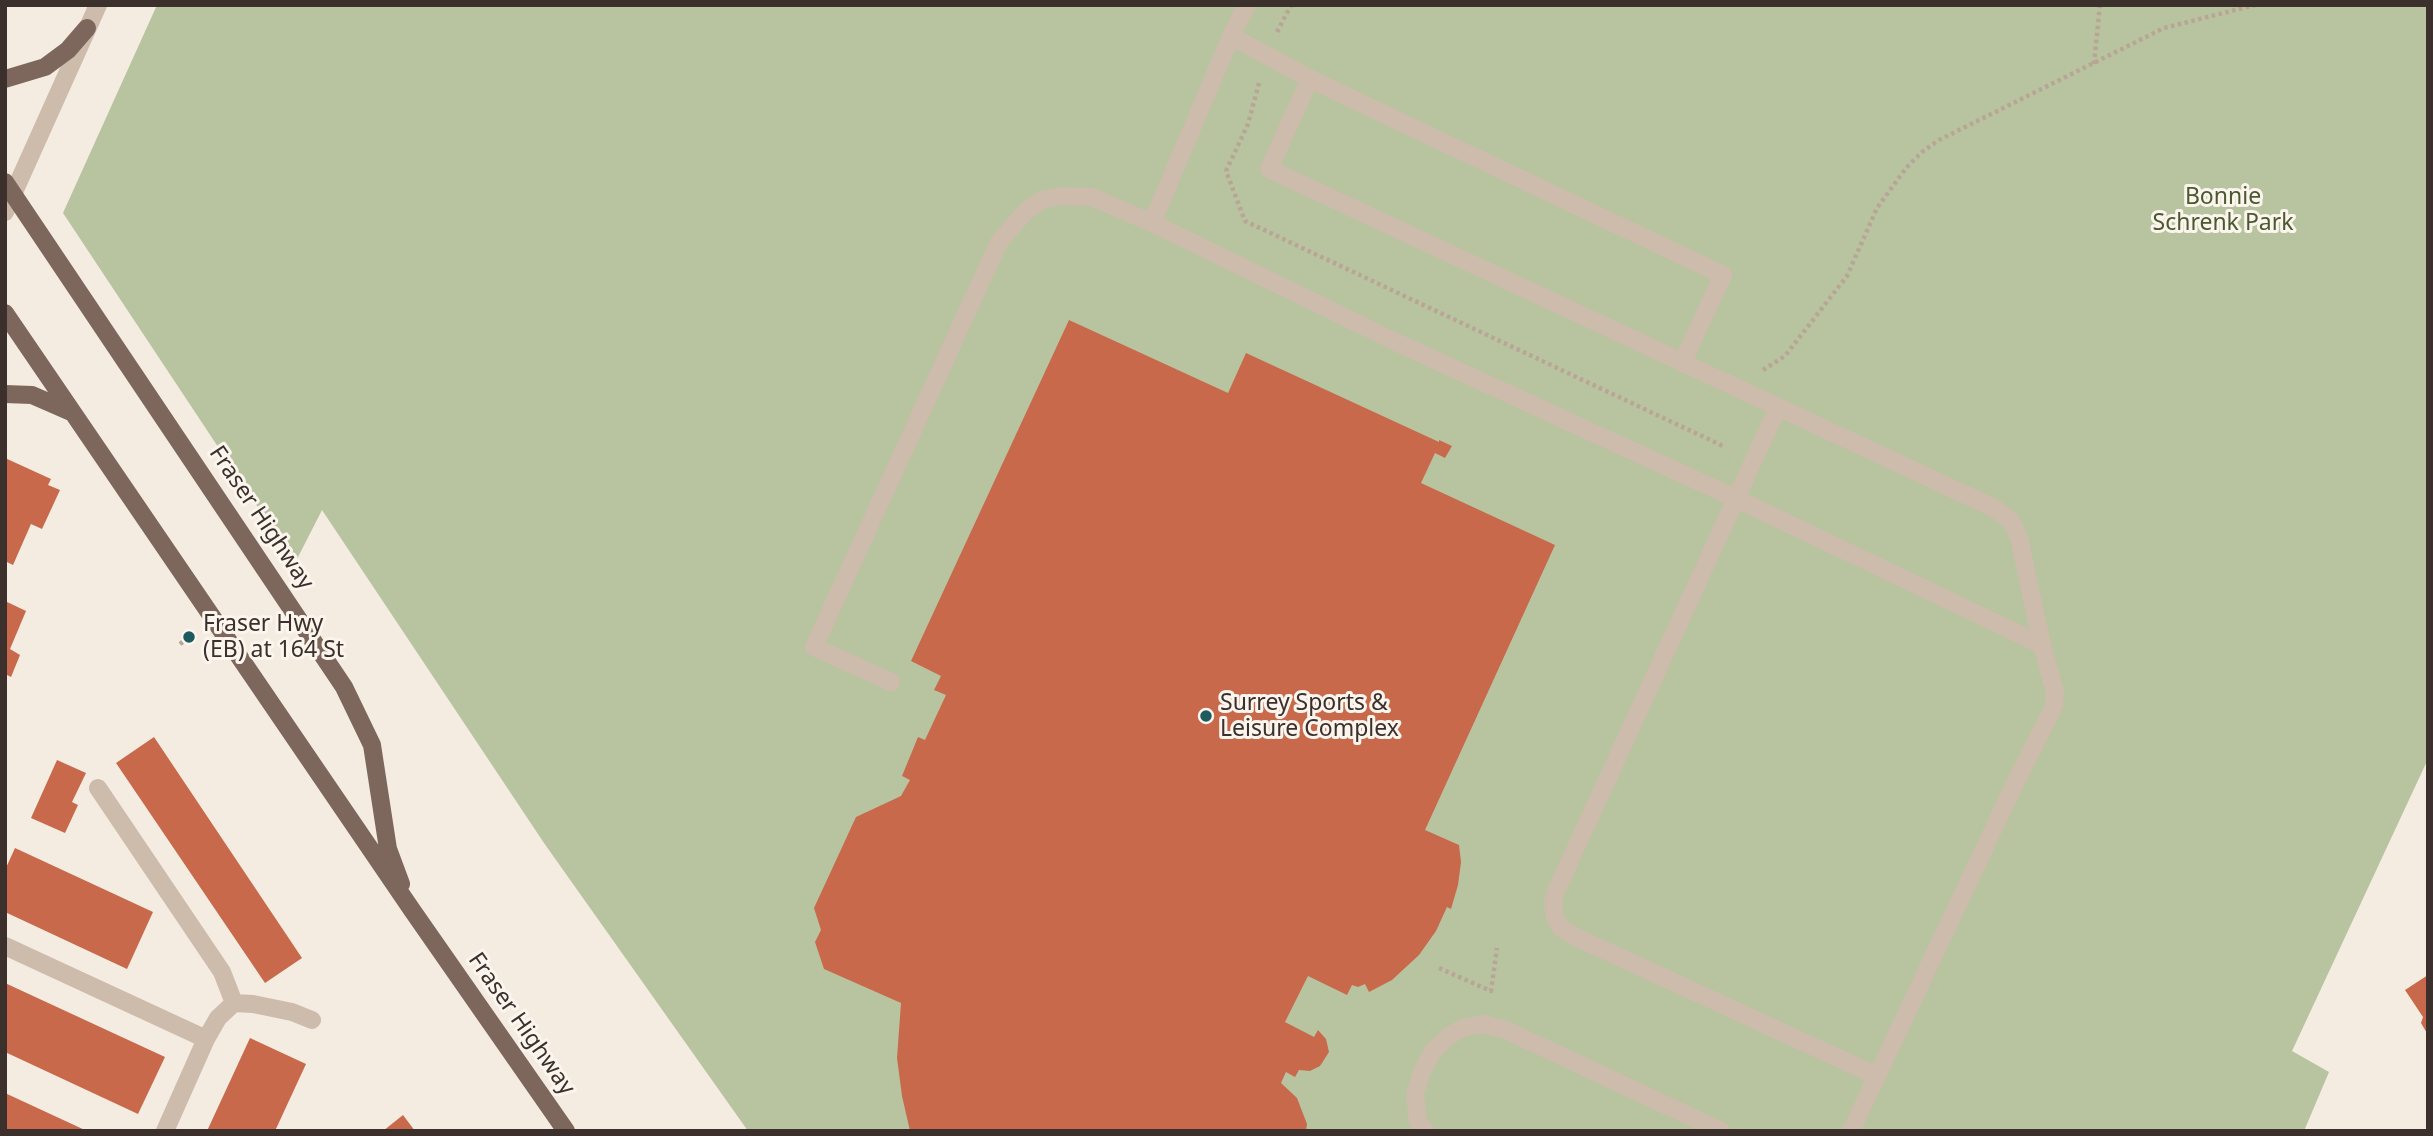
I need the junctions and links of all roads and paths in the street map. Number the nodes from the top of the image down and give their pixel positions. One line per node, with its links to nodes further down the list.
1 (97, 5): 6 (street)
2 (1247, 5): 8 (street)
3 (1291, 5): 7 (path)
4 (2100, 5): 9 (path)
5 (2255, 5): 9 (path)
6 (87, 28): 11 (main road); 13 (street)
7 (1277, 33)
8 (1231, 36): 12 (street); 15 (street)
9 (2094, 64): 18 (path)
10 (1261, 72): 22 (path)
11 (5, 79)
12 (1310, 79): 17 (street); 17 (street)
13 (9, 188): 14 (street); 29 (main road, Fraser Highway)
14 (5, 212)
15 (1152, 223): 23 (street); 27 (street)
16 (5, 313): 21 (main road, Fraser Highway)
17 (1682, 363): 20 (street)
18 (1760, 372)
19 (5, 394): 21 (main road)
20 (1778, 407): 23 (street); 26 (street)
21 (72, 413): 29 (main road, Fraser Highway)
22 (1725, 447)
23 (1737, 499): 26 (street); 36 (street)
24 (189, 637): 25 (path)
25 (180, 644)
26 (2042, 645): 36 (street)
27 (891, 682)
28 (98, 788): 33 (street)
29 (411, 910): 38 (main road, Fraser Highway)
30 (5, 947): 35 (street)
31 (1497, 948): 32 (path)
32 (1439, 968)
33 (234, 1003): 34 (street); 35 (street)
34 (312, 1020)
35 (206, 1039): 37 (street)
36 (1877, 1076): 41 (street)
37 (165, 1131)
38 (566, 1131)
39 (1424, 1131): 40 (street)
40 (1721, 1131)
41 (1851, 1131)

